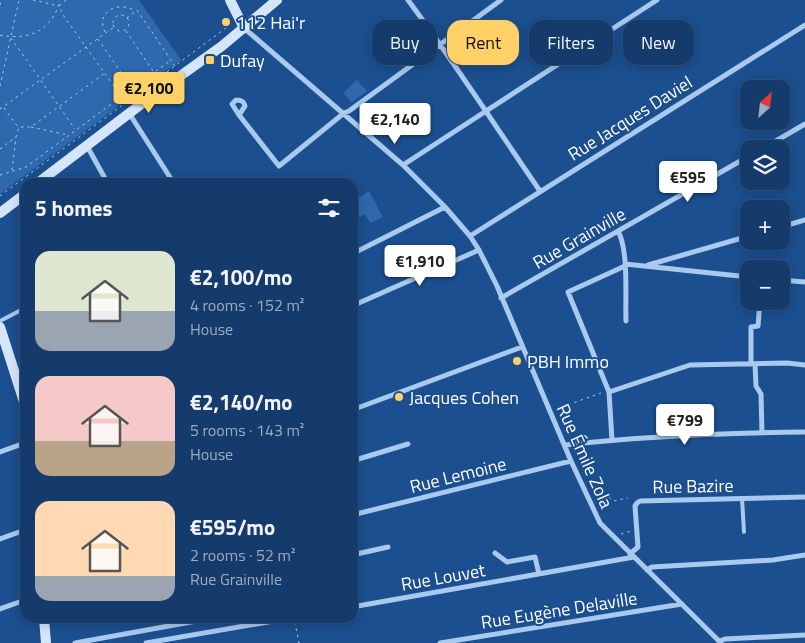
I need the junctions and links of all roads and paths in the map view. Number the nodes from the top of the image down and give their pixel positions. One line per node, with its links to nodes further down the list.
1 (1, 0): 11 (path)
2 (19, 0): 22 (path)
3 (33, 0): 12 (path)
4 (60, 0): 12 (path)
5 (66, 0): 12 (path)
6 (230, 0): 18 (main road)
7 (277, 0): 18 (main road)
8 (408, 0): 24 (street)
9 (501, 0): 24 (street)
10 (657, 0): 37 (street)
11 (0, 6)
12 (58, 6): 22 (path); 25 (path)
13 (135, 11): 14 (path); 20 (path); 26 (path)
14 (128, 18): 17 (path); 19 (path)
15 (232, 19): 27 (path)
16 (805, 25): 59 (street, Rue Jacques Daviel)
17 (114, 28): 19 (path); 20 (path)
18 (244, 28): 38 (main road); 39 (street, Rue Émile Zola)
19 (126, 30): 28 (path)
20 (105, 33): 23 (path)
21 (0, 35): 22 (path)
22 (11, 38): 30 (path); 31 (path)
23 (98, 38): 25 (path); 32 (path)
24 (441, 45): 37 (street); 39 (street)
25 (86, 47): 29 (path); 30 (path)
26 (171, 60): 27 (path); 28 (path)
27 (176, 66): 54 (path)
28 (153, 72): 32 (path)
29 (105, 73): 33 (path); 34 (path)
30 (41, 80): 34 (path); 35 (path)
31 (0, 86)
32 (132, 88): 33 (path)
33 (121, 96): 44 (path)
34 (59, 106): 43 (path); 44 (path)
35 (3, 107): 36 (path); 42 (path)
36 (0, 109)
37 (485, 112): 51 (street); 59 (street)
38 (129, 113): 48 (main road); 57 (street)
39 (344, 113): 40 (street); 51 (street, Rue Émile Zola)
40 (239, 115)
41 (805, 124): 47 (street)
42 (18, 127): 43 (path); 46 (path)
43 (31, 127): 45 (path)
44 (76, 130): 45 (path)
45 (69, 135): 52 (path)
46 (16, 137): 49 (path); 52 (path)
47 (777, 140)
48 (87, 146): 55 (main road); 56 (street)
49 (0, 149)
50 (740, 161): 66 (street, Rue Grainville)
51 (403, 165): 62 (street, Rue Émile Zola)
52 (12, 171): 53 (path)
53 (0, 175)
54 (24, 178)
55 (46, 178)
56 (105, 178)
57 (170, 178)
58 (20, 181): 60 (path)
59 (540, 191): 67 (street, Rue Jacques Daviel)
60 (0, 196)
61 (20, 198): 63 (main road)
62 (445, 207): 67 (street, Rue Émile Zola); 70 (street)
63 (0, 213)
64 (805, 220): 65 (street)
65 (790, 224)
66 (618, 231): 71 (street); 76 (street, Rue Grainville)
67 (470, 236): 69 (street, Rue Émile Zola)
68 (740, 239): 72 (street)
69 (479, 250): 76 (street, Rue Émile Zola); 77 (street)
70 (358, 251)
71 (625, 265): 72 (street); 81 (street); 87 (street)
72 (645, 266): 73 (street)
73 (740, 276)
74 (790, 281): 75 (street)
75 (805, 282)
76 (501, 298): 83 (street, Rue Émile Zola)
77 (358, 303)
78 (759, 310): 84 (street)
79 (20, 311): 80 (lane)
80 (0, 321)
81 (626, 321)
82 (0, 327): 86 (main road)
83 (522, 347): 88 (street); 89 (street, Rue Émile Zola)
84 (753, 364): 85 (street); 87 (street); 91 (street)
85 (805, 365)
86 (20, 388)
87 (609, 391): 89 (path); 92 (street)
88 (358, 408)
89 (550, 411): 94 (street, Rue Émile Zola)
90 (805, 432): 91 (street)
91 (762, 433): 92 (street)
92 (612, 440): 94 (street)
93 (408, 444): 97 (street)
94 (565, 445): 98 (street, Rue Émile Zola)
95 (20, 446): 96 (street)
96 (0, 452)
97 (358, 459)
98 (571, 461): 102 (street, Rue Émile Zola); 103 (street, Rue Lemoine)
99 (805, 497): 101 (street, Rue Bazire)
100 (628, 498): 102 (path)
101 (742, 498): 104 (street, Rue Bazire); 106 (lane)
102 (589, 501): 107 (street, Rue Émile Zola)
103 (358, 514)
104 (638, 529): 107 (path); 112 (street, Rue Bazire)
105 (20, 532): 108 (street)
106 (744, 532)
107 (613, 536): 112 (street, Rue Émile Zola)
108 (0, 539)
109 (388, 547): 111 (street)
110 (495, 553): 115 (street, Rue Louvet)
111 (358, 554)
112 (632, 556): 114 (street, Rue Émile Zola); 115 (street, Rue Louvet)
113 (805, 556): 114 (street)
114 (647, 570): 117 (street, Rue Émile Zola)
115 (539, 574): 118 (street, Rue Louvet)
116 (20, 602): 119 (street)
117 (682, 604): 126 (street, Rue Émile Zola); 131 (street, Rue Eugène Delaville)
118 (358, 606)
119 (0, 608)
120 (45, 623): 127 (main road)
121 (184, 623): 124 (street)
122 (262, 623): 129 (street)
123 (296, 623): 130 (path)
124 (178, 624): 128 (street)
125 (805, 635): 126 (street)
126 (721, 642)
127 (46, 643)
128 (75, 643)
129 (146, 643)
130 (299, 643)
131 (440, 643)

